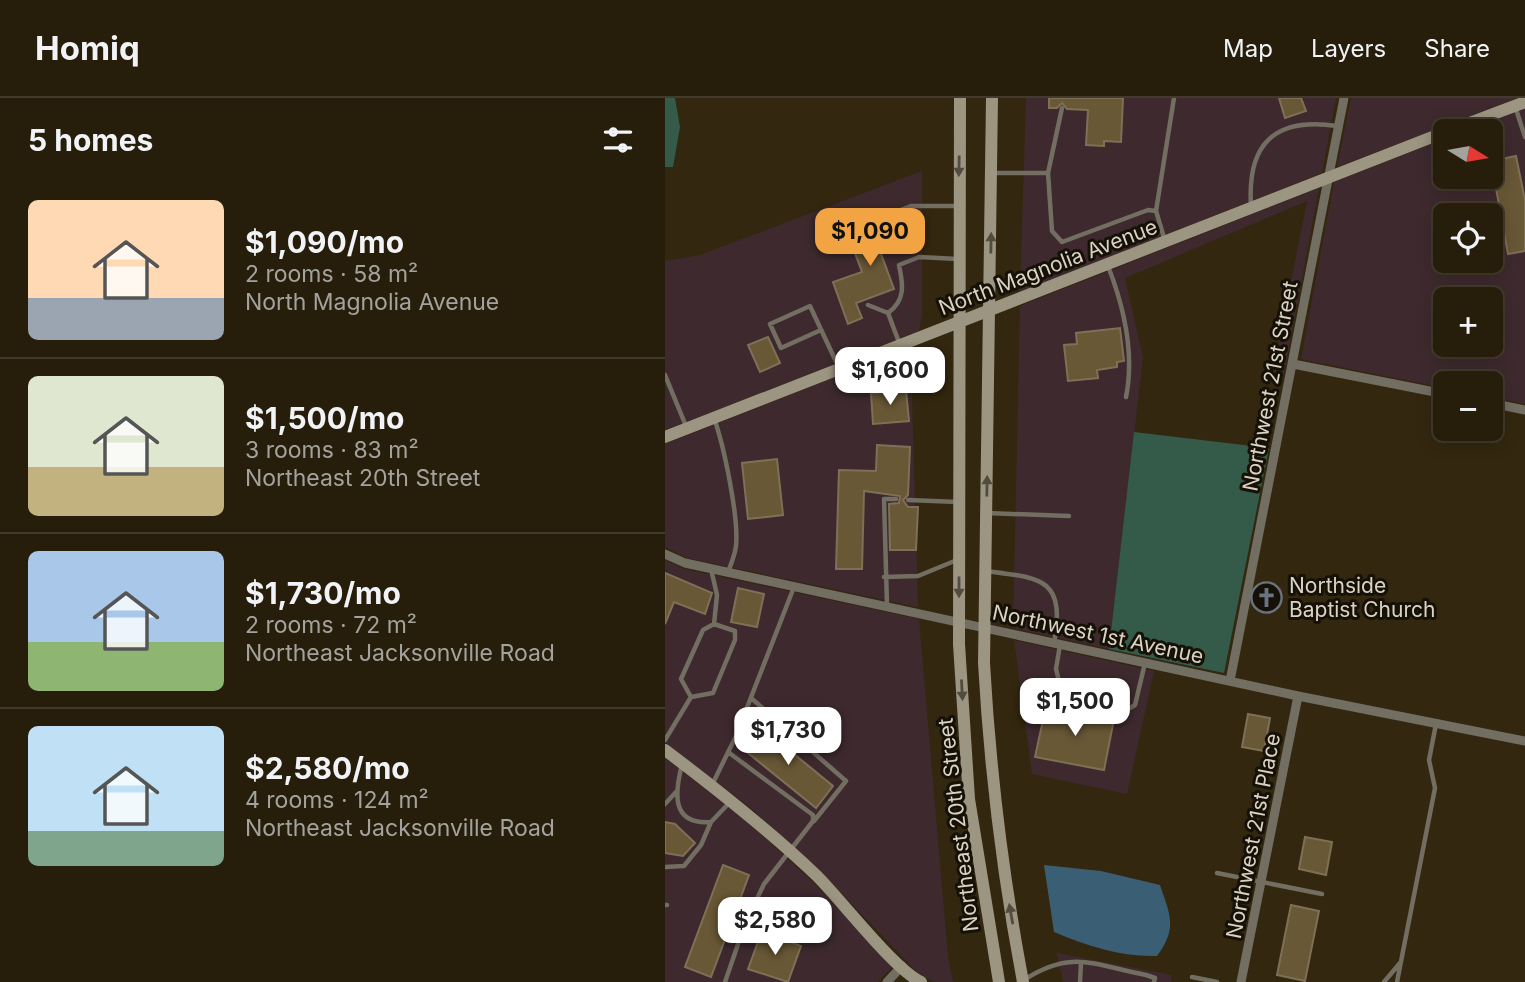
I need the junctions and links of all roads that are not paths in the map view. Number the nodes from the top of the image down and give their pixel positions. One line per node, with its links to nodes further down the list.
1 (960, 98): 14 (main road, Northeast 20th Street, one-way to 14)
2 (992, 98): 11 (main road, Northeast 20th Street)
3 (1174, 98): 16 (lane)
4 (1343, 98): 8 (street, Northwest 21st Street)
5 (1520, 104): 7 (main road, North Magnolia Avenue); 10 (lane)
6 (1062, 108): 12 (lane)
7 (1481, 119)
8 (1338, 127): 13 (street, Northwest 21st Street); 15 (lane)
9 (1433, 137): 13 (main road, North Magnolia Avenue)
10 (1525, 137)
11 (991, 173): 12 (lane); 22 (main road, Northeast 20th Street, one-way to 11)
12 (1048, 173): 16 (lane)
13 (1328, 178): 15 (main road, North Magnolia Avenue); 27 (street, Northwest 21st Street)
14 (959, 206): 17 (lane); 19 (main road, Northeast 20th Street)
15 (1251, 208): 18 (main road, North Magnolia Avenue)
16 (1156, 211): 18 (lane)
17 (852, 229)
18 (1165, 242): 20 (main road, North Magnolia Avenue)
19 (958, 259): 23 (lane); 24 (main road, Northeast 20th Street)
20 (1107, 265): 22 (main road, North Magnolia Avenue); 31 (lane)
21 (869, 305): 23 (lane)
22 (990, 311): 24 (main road, North Magnolia Avenue); 40 (main road, Northeast 20th Street, one-way to 22)
23 (888, 313): 26 (lane)
24 (958, 323): 26 (main road, North Magnolia Avenue); 39 (main road, Northeast 20th Street)
25 (821, 330): 25 (lane); 28 (lane)
26 (900, 345): 28 (main road, North Magnolia Avenue)
27 (1293, 364): 30 (street); 55 (street, Northwest 21st Street)
28 (839, 369): 34 (main road, North Magnolia Avenue)
29 (665, 375): 35 (lane)
30 (1433, 392)
31 (1126, 397)
32 (1503, 405): 33 (street)
33 (1525, 410)
34 (714, 418): 35 (main road, North Magnolia Avenue); 46 (lane)
35 (687, 428): 36 (main road, North Magnolia Avenue)
36 (665, 437)
37 (896, 499): 47 (lane)
38 (908, 500): 39 (lane)
39 (959, 502): 43 (main road, Northeast 20th Street)
40 (986, 513): 41 (lane); 45 (main road, Northeast 20th Street)
41 (1069, 516)
42 (665, 554): 44 (street, Northwest 1st Avenue)
43 (959, 559): 47 (lane); 50 (main road, Northeast 20th Street, one-way to 50)
44 (711, 569): 46 (street, Northwest 1st Avenue); 51 (lane)
45 (985, 571): 52 (main road, Northeast 20th Street); 53 (lane)
46 (728, 572): 48 (street, Northwest 1st Avenue)
47 (884, 577): 49 (lane)
48 (795, 587): 49 (street, Northwest 1st Avenue); 58 (lane)
49 (887, 606): 50 (street, Northwest 1st Avenue)
50 (960, 622): 52 (street, Northwest 1st Avenue); 83 (main road, Northeast 20th Street, one-way to 83)
51 (714, 624): 57 (lane); 57 (lane)
52 (984, 627): 53 (street, Northwest 1st Avenue); 84 (main road, Northeast 20th Street, one-way to 52)
53 (1057, 643): 54 (street, Northwest 1st Avenue); 54 (lane)
54 (1145, 663): 55 (street, Northwest 1st Avenue)
55 (1230, 681): 56 (street, Northwest 1st Avenue)
56 (1298, 696): 59 (street, Northwest 1st Avenue); 74 (street, Northwest 21st Place)
57 (691, 697): 60 (lane)
58 (751, 698): 63 (lane); 69 (lane)
59 (1436, 723): 61 (street, Northwest 1st Avenue); 76 (lane)
60 (665, 740)
61 (1525, 741)
62 (665, 750): 64 (main road)
63 (728, 752): 65 (lane); 69 (lane)
64 (683, 764): 65 (main road); 66 (lane)
65 (711, 786): 67 (main road)
66 (676, 792): 68 (lane); 70 (lane)
67 (731, 801): 70 (lane); 71 (main road)
68 (665, 804)
69 (813, 821): 71 (lane)
70 (711, 822): 72 (lane)
71 (791, 853): 78 (main road); 80 (lane)
72 (665, 867)
73 (1217, 873): 74 (lane)
74 (1261, 881): 75 (lane); 88 (street, Northwest 21st Place)
75 (1322, 894)
76 (1400, 962): 89 (lane); 90 (lane)
77 (1081, 963): 84 (lane); 85 (lane); 86 (lane)
78 (902, 966): 81 (street); 82 (main road)
79 (1192, 977): 87 (lane)
80 (725, 982)
81 (887, 982)
82 (921, 982)
83 (999, 982)
84 (1022, 982)
85 (1080, 982)
86 (1154, 982)
87 (1217, 982)
88 (1241, 982)
89 (1384, 982)
90 (1397, 982)

